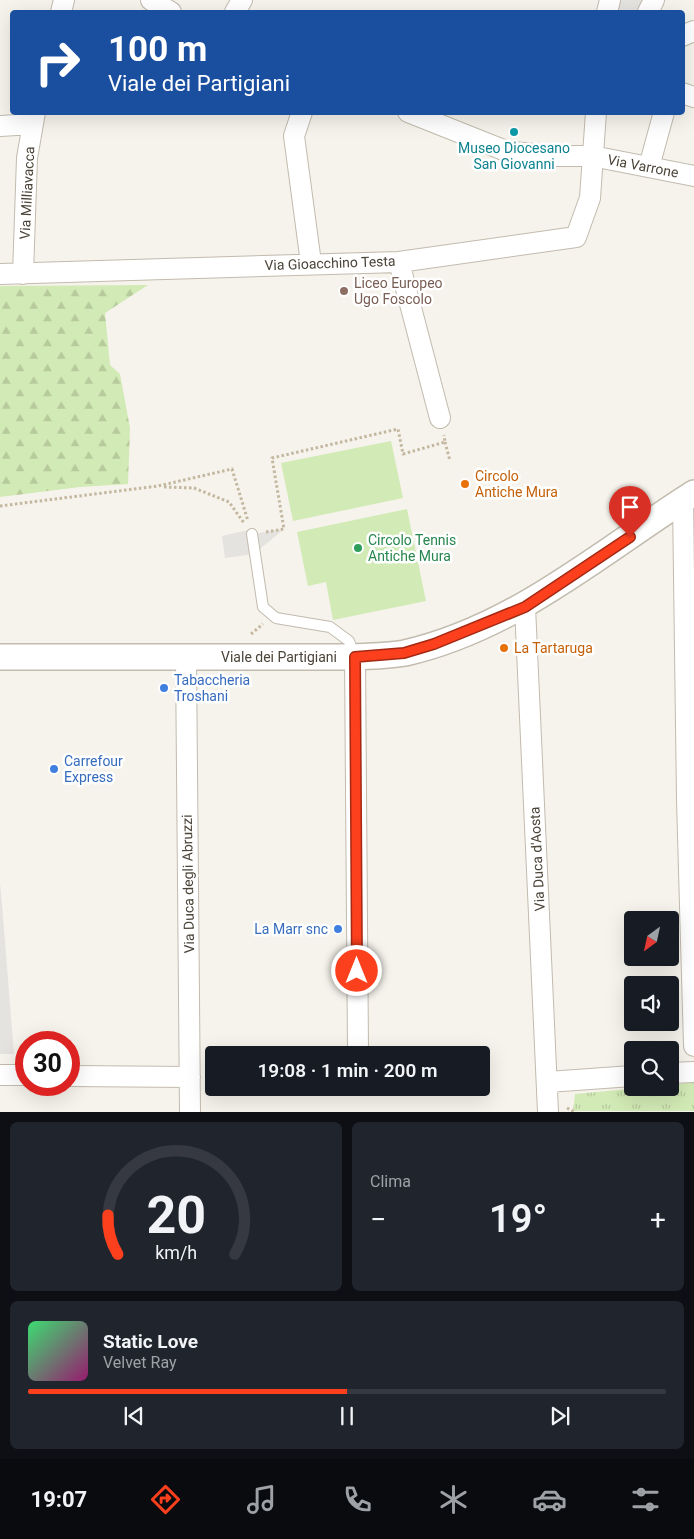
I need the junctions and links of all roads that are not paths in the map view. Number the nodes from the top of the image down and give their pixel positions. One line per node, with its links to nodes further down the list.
1 (152, 0): 2 (street)
2 (168, 10)
3 (301, 115): 13 (street)
4 (416, 115): 9 (street, Via Varrone)
5 (596, 115): 9 (street)
6 (663, 115): 10 (street)
7 (34, 118): 8 (street); 15 (street, Via Milliavacca)
8 (0, 126)
9 (592, 156): 10 (street, Via Varrone); 12 (street, Via Gioacchino Testa)
10 (650, 167): 11 (street, Via Varrone)
11 (694, 176)
12 (399, 262): 13 (street, Via Gioacchino Testa); 16 (street)
13 (311, 263): 15 (street, Via Gioacchino Testa)
14 (0, 274): 15 (street, Via Gioacchino Testa)
15 (23, 274)
16 (440, 418)
17 (689, 497): 19 (street, Viale dei Partigiani); 24 (street)
18 (252, 534): 22 (lane)
19 (525, 607): 22 (street, Viale dei Partigiani); 32 (street, Via Duca d'Aosta)
20 (0, 657): 21 (street, Viale dei Partigiani)
21 (186, 657): 22 (street, Viale dei Partigiani); 30 (street, Via Duca degli Abruzzi)
22 (355, 657): 23 (street)
23 (358, 1046)
24 (694, 1046)
25 (694, 1072): 26 (street)
26 (679, 1073)
27 (0, 1075): 28 (street)
28 (15, 1075)
29 (80, 1076): 30 (street)
30 (190, 1077): 33 (street, Via Duca degli Abruzzi)
31 (624, 1077): 32 (street)
32 (548, 1082): 34 (street, Via Duca d'Aosta)
33 (190, 1112)
34 (548, 1112)

